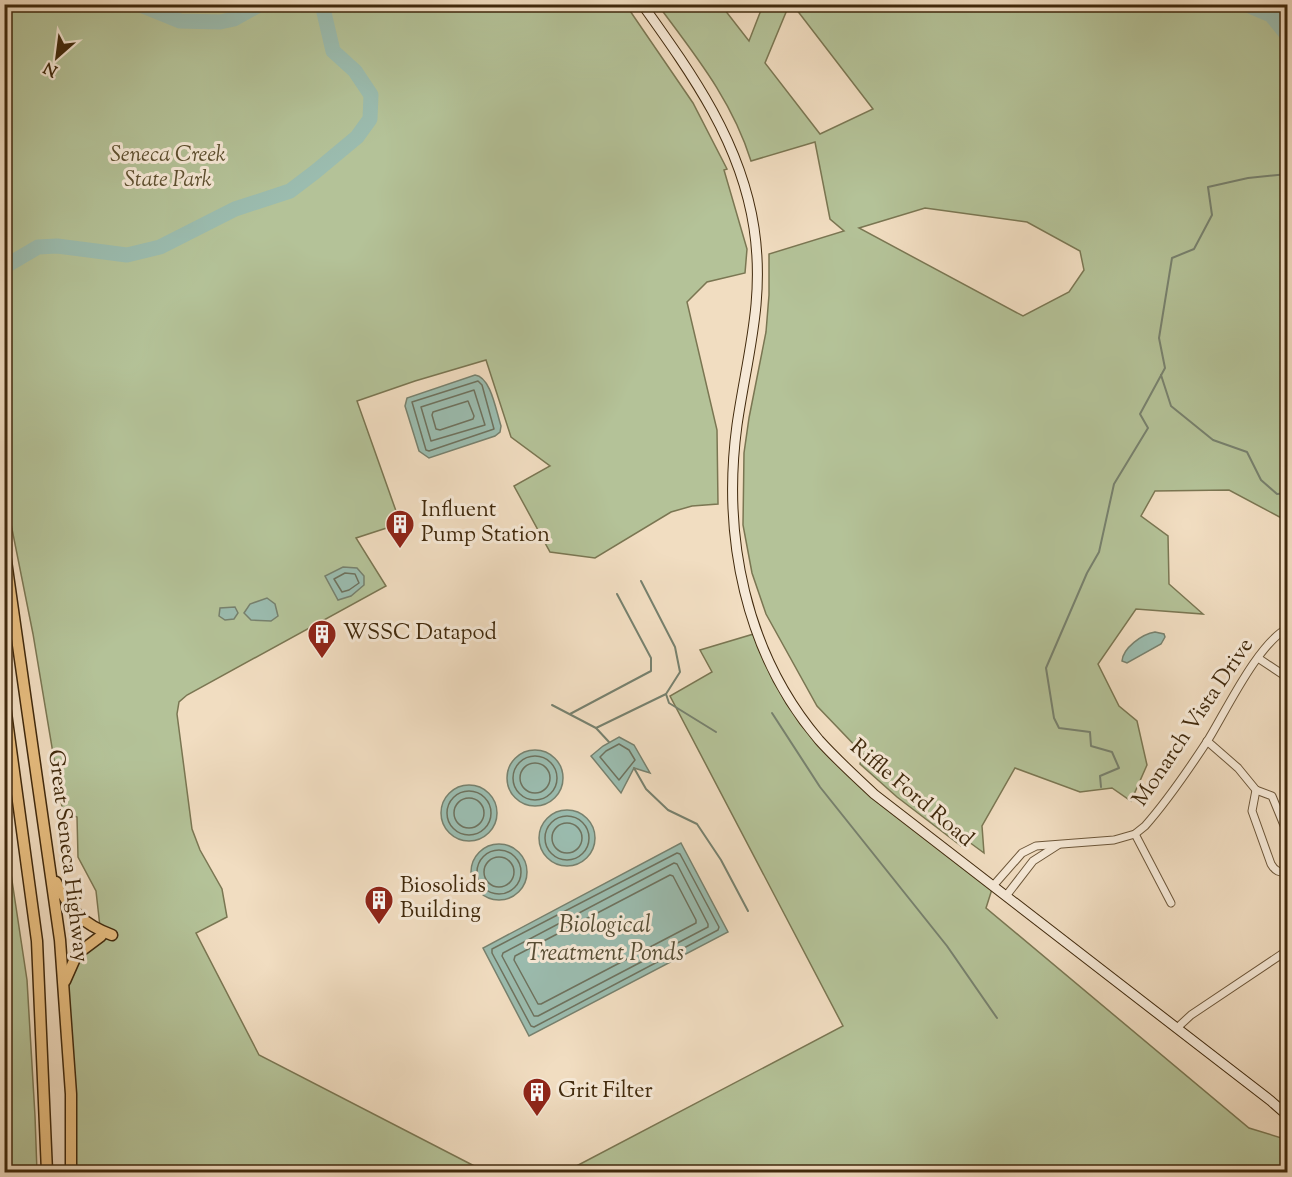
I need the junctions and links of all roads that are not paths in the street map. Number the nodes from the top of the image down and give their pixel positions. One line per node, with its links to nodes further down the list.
1 (642, 4): 14 (street, Riffle Ford Road)
2 (4, 547): 12 (main road, Great Seneca Highway)
3 (1287, 628): 4 (street, Monarch Vista Drive)
4 (1258, 658): 5 (street); 7 (street, Monarch Vista Drive)
5 (1287, 678)
6 (4, 698): 21 (main road, Great Seneca Highway)
7 (1207, 741): 8 (street); 9 (street, Monarch Vista Drive)
8 (1256, 790): 10 (street); 13 (street)
9 (1135, 834): 11 (street, Monarch Vista Drive); 16 (street)
10 (1287, 835)
11 (1058, 845): 14 (street, Monarch Vista Drive); 15 (street, Monarch Vista Drive)
12 (51, 872): 18 (main road, Great Seneca Highway); 18 (main road)
13 (1287, 872)
14 (993, 886): 15 (street, Riffle Ford Road)
15 (1006, 896): 19 (street, Riffle Ford Road)
16 (1171, 903)
17 (1287, 950): 19 (street)
18 (64, 987): 22 (main road, Great Seneca Highway)
19 (1177, 1028): 20 (street, Riffle Ford Road)
20 (1287, 1116)
21 (47, 1173)
22 (71, 1173)

